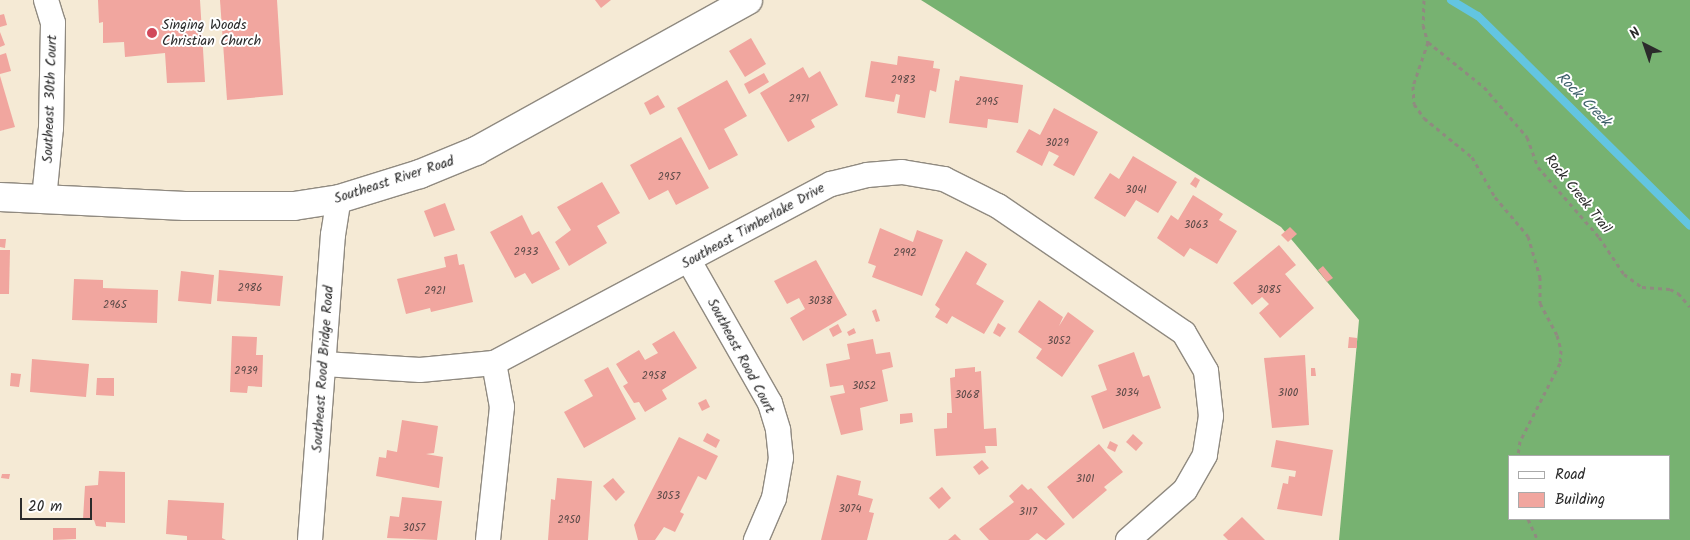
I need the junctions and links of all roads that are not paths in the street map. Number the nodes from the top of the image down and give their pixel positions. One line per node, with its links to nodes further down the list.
1 (46, 0): 4 (street, Southeast 30th Court)
2 (748, 0): 5 (main road, Southeast River Road)
3 (0, 197): 4 (main road, Southeast River Road)
4 (44, 199): 5 (main road, Southeast River Road)
5 (339, 199): 8 (street, Southeast Rood Bridge Road)
6 (689, 261): 7 (street, Southeast Timberlake Drive); 11 (street, Southeast Rood Court); 12 (street, Southeast Timberlake Drive)
7 (494, 363): 8 (street, Southeast Timberlake Drive); 10 (street)
8 (324, 364): 9 (street, Southeast Rood Bridge Road)
9 (310, 540)
10 (488, 540)
11 (756, 540)
12 (1128, 540)

